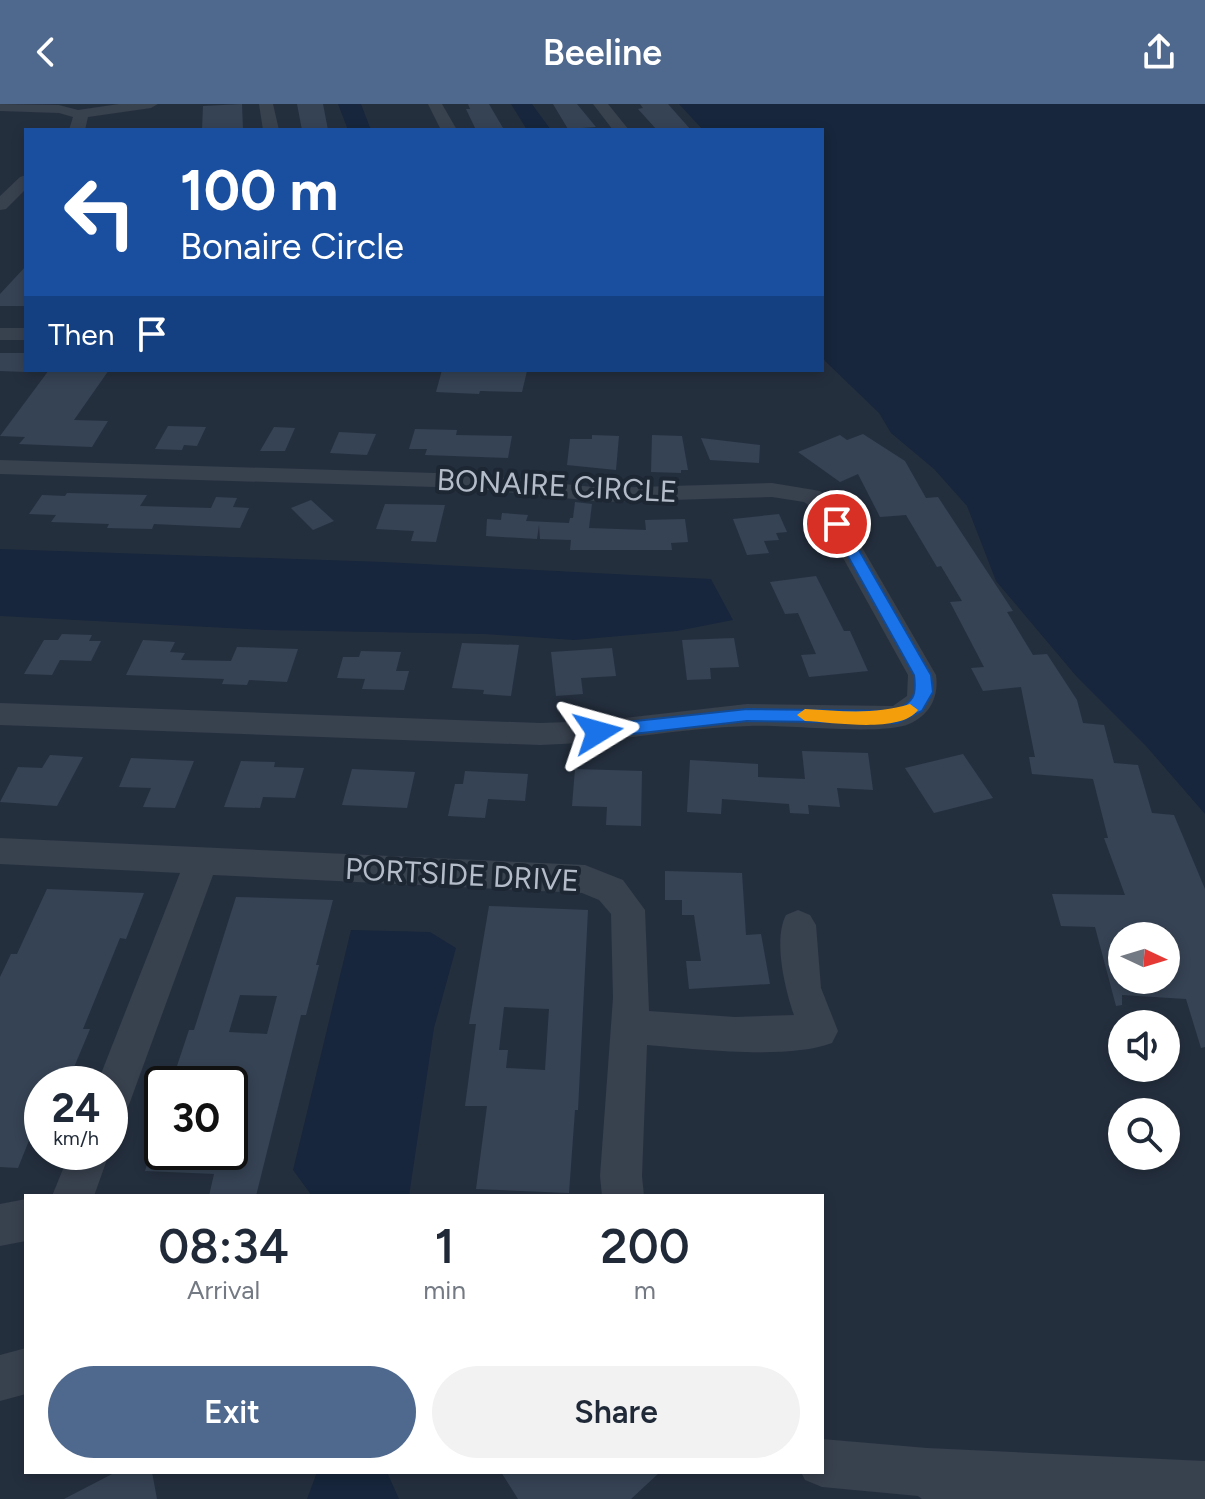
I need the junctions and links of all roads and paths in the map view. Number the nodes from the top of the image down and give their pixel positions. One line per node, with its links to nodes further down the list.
1 (151, 104): 5 (street)
2 (266, 104): 9 (street)
3 (435, 104): 10 (street)
4 (600, 104): 11 (street)
5 (104, 106): 7 (street)
6 (0, 107): 7 (street)
7 (78, 114): 8 (street)
8 (79, 128)
9 (271, 128)
10 (448, 128)
11 (619, 128)
12 (24, 182): 13 (street)
13 (1, 204): 14 (street)
14 (24, 204)
15 (0, 334): 16 (street)
16 (24, 334)
17 (0, 467): 18 (street, BONAIRE CIRCLE)
18 (0, 714)
19 (0, 851): 20 (street, PORTSIDE DRIVE)
20 (201, 862): 22 (street, PORTSIDE DRIVE); 23 (street)
21 (798, 925): 22 (street)
22 (629, 1027): 26 (street, PORTSIDE DRIVE)
23 (124, 1066)
24 (83, 1170): 25 (street)
25 (74, 1194)
26 (623, 1194)
27 (24, 1220): 28 (street)
28 (0, 1225)
29 (24, 1372): 30 (street)
30 (0, 1378)
31 (824, 1463): 32 (street)
32 (945, 1485): 33 (street)
33 (1205, 1486)

